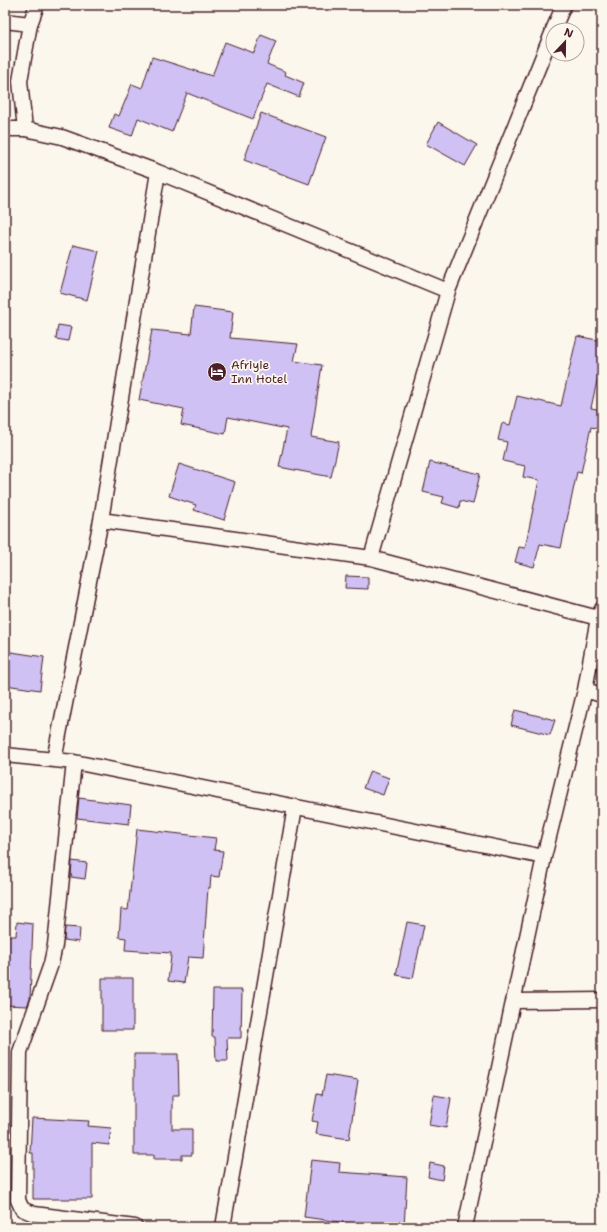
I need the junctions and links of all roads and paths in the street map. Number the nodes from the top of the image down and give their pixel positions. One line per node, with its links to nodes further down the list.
1 (36, 5): 5 (street)
2 (564, 5): 4 (street)
3 (5, 21): 5 (street)
4 (557, 22)
5 (30, 24): 8 (street)
6 (545, 50): 10 (street)
7 (5, 129): 8 (street)
8 (25, 129): 9 (street)
9 (158, 172): 10 (street); 11 (street)
10 (448, 291): 12 (street)
11 (101, 520): 12 (street); 17 (street)
12 (371, 558): 13 (street)
13 (600, 613): 14 (street)
14 (585, 690): 15 (street); 20 (street)
15 (602, 695)
16 (5, 755): 17 (street)
17 (54, 760): 18 (street)
18 (74, 762): 19 (street); 23 (street)
19 (296, 807): 20 (street); 24 (street)
20 (544, 857): 22 (street)
21 (602, 1000): 22 (street)
22 (514, 1002): 25 (street)
23 (136, 1227)
24 (223, 1227)
25 (465, 1227)

